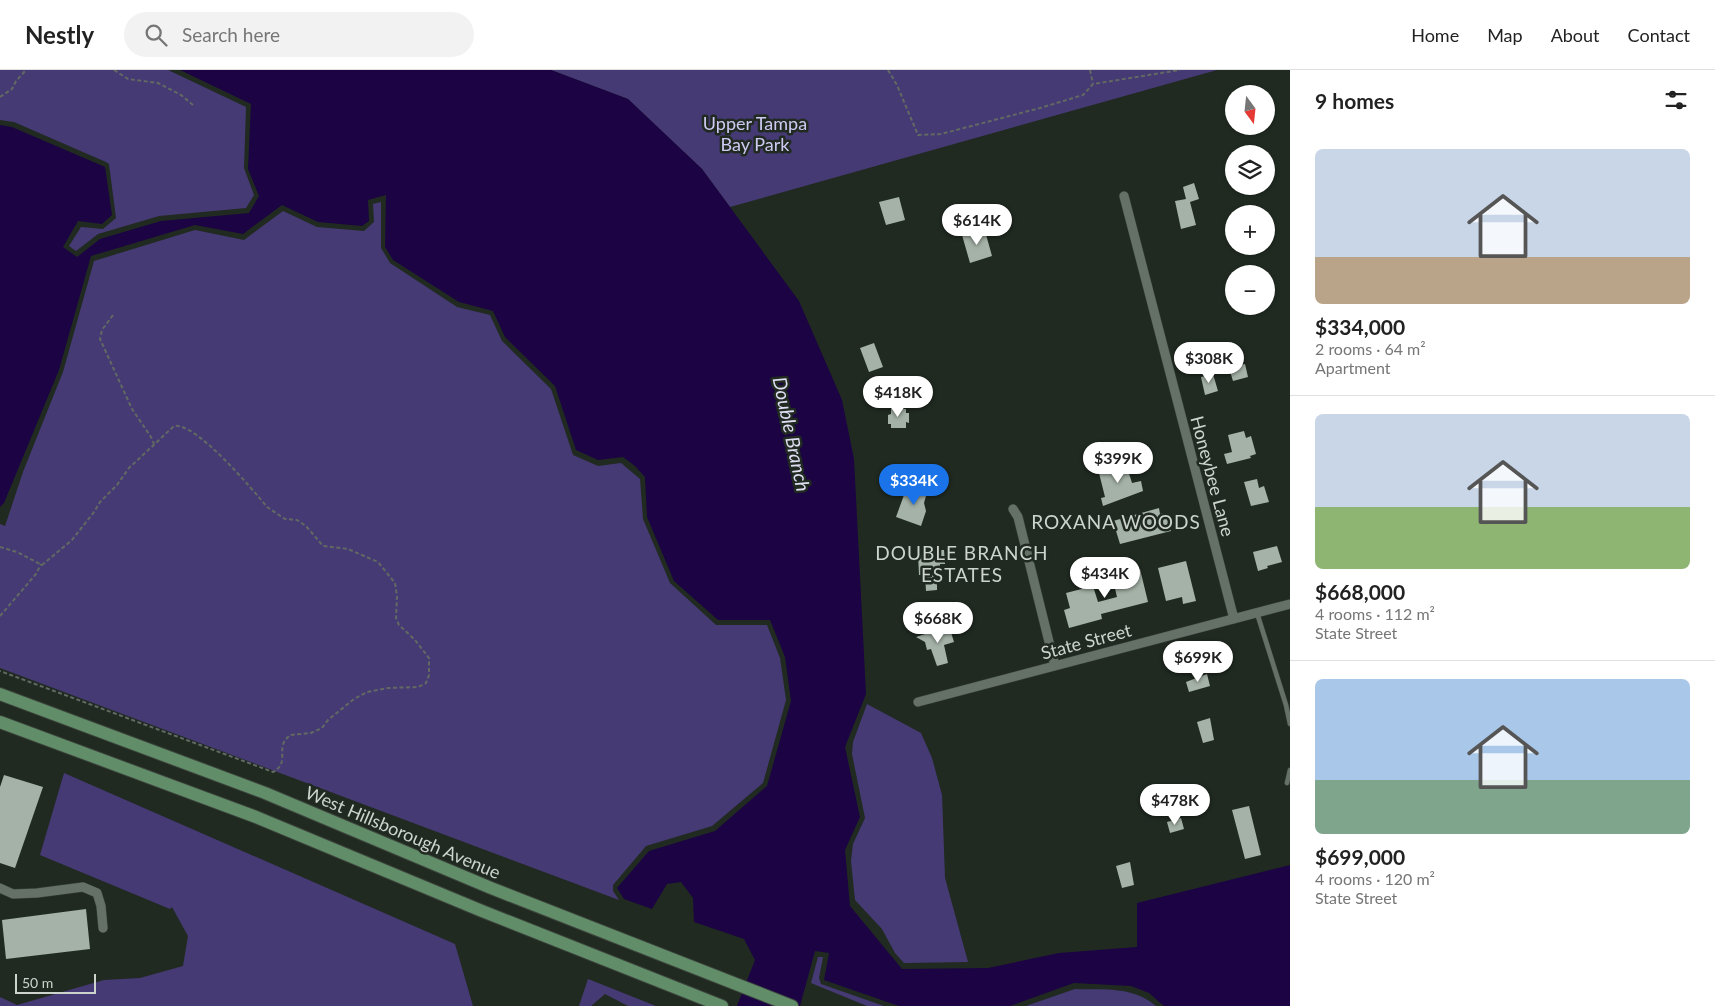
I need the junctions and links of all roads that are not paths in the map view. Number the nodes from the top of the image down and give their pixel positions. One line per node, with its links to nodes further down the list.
1 (1124, 196): 5 (street, Honeybee Lane)
2 (1013, 509): 6 (street)
3 (1290, 604): 4 (street, State Street)
4 (1258, 613): 5 (street, State Street); 10 (lane)
5 (1234, 619): 6 (street, State Street)
6 (1055, 666): 8 (street, State Street)
7 (0, 694): 16 (main road, West Hillsborough Avenue)
8 (918, 702)
9 (0, 722): 15 (main road)
10 (1290, 724)
11 (1290, 770): 12 (lane)
12 (1287, 783)
13 (0, 888): 14 (street)
14 (103, 928)
15 (719, 1005)
16 (792, 1006)

